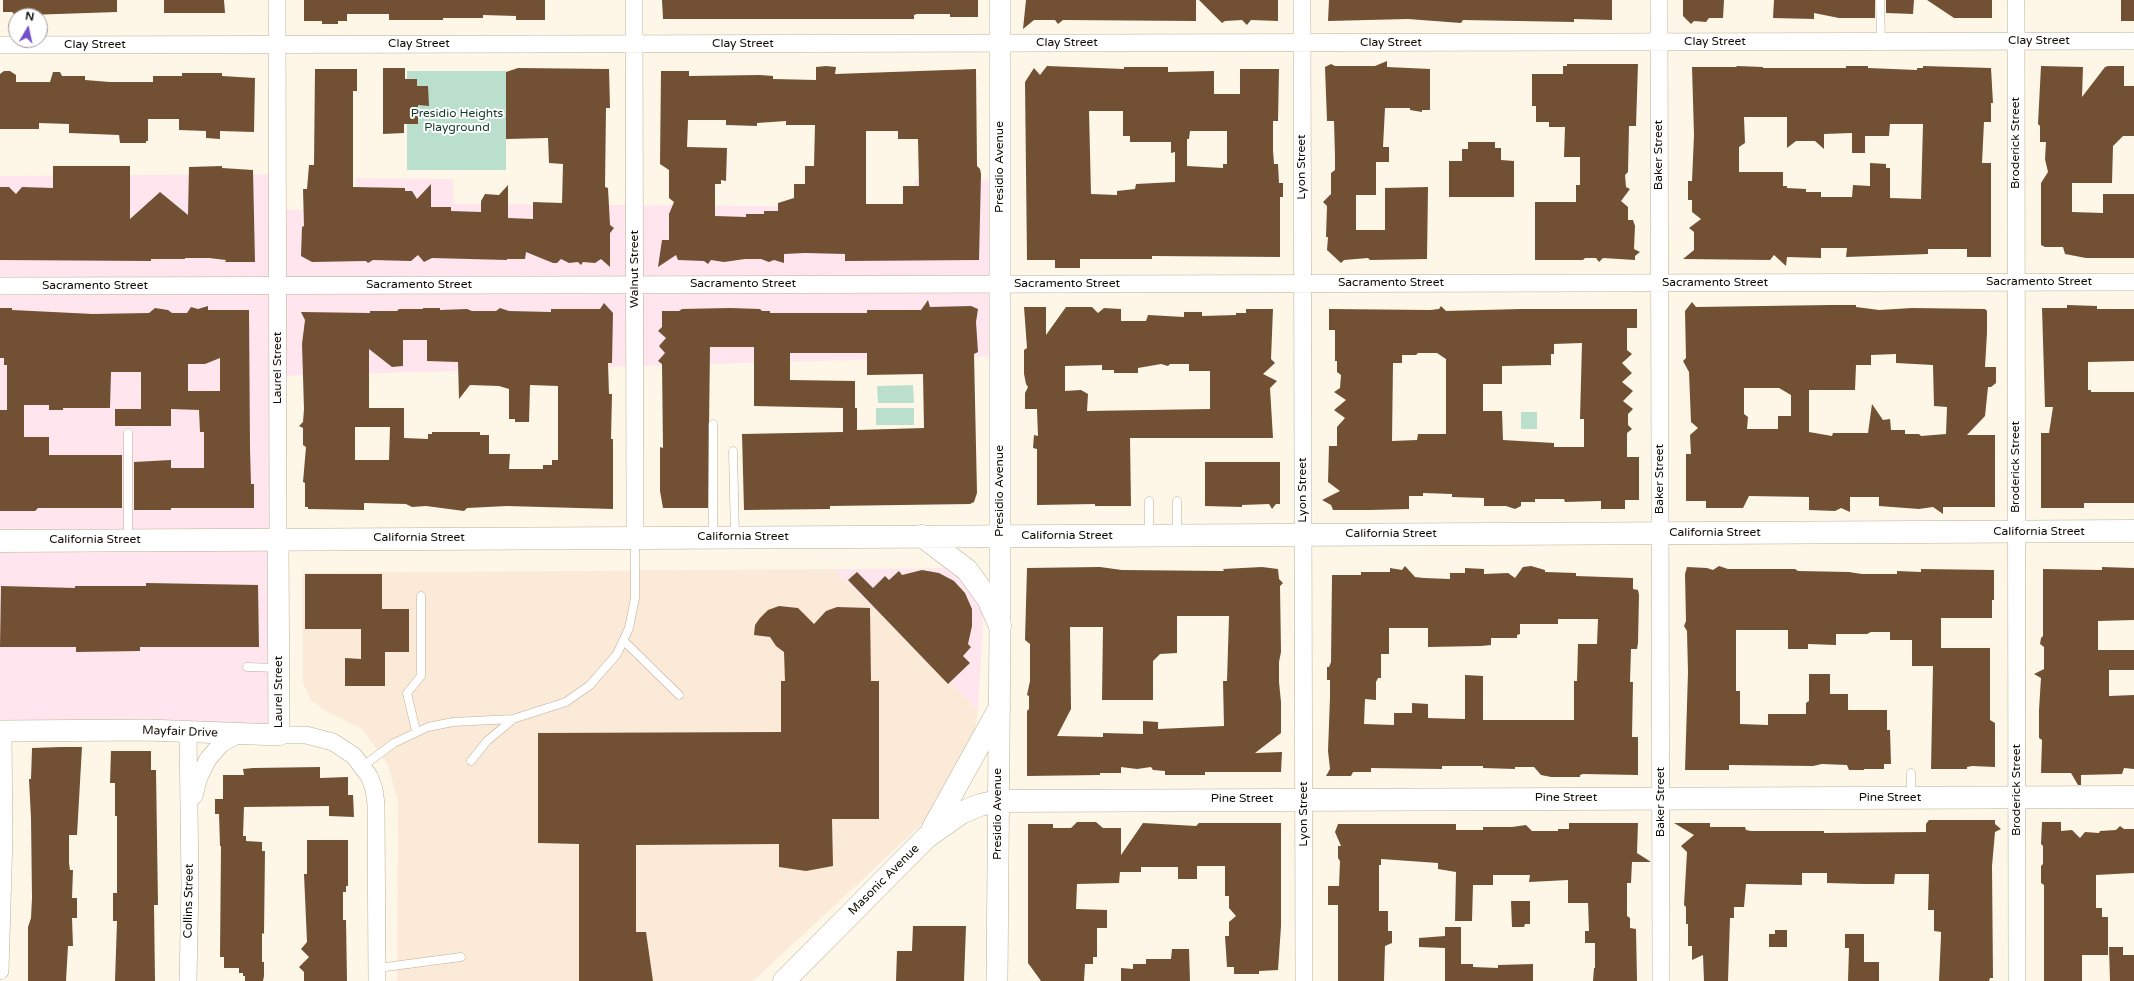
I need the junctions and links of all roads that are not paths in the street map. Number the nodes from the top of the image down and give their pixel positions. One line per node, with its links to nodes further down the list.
1 (278, 0): 16 (street, Laurel Street)
2 (634, 0): 14 (street, Walnut Street)
3 (1000, 0): 12 (street, Presidio Avenue)
4 (1302, 0): 13 (street, Lyon Street)
5 (1659, 0): 10 (street, Baker Street)
6 (1880, 0): 11 (lane)
7 (2016, 0): 8 (street, Broderick Street)
8 (2016, 41): 9 (street, Clay Street); 11 (street, Clay Street); 17 (street, Broderick Street)
9 (2134, 41)
10 (1659, 42): 11 (street, Clay Street); 13 (street, Clay Street); 20 (street, Baker Street)
11 (1881, 42)
12 (1000, 43): 13 (street, Clay Street); 14 (street, Clay Street); 21 (street, Presidio Avenue)
13 (1302, 43): 19 (street, Lyon Street)
14 (634, 44): 16 (street, Clay Street); 22 (street, Walnut Street)
15 (0, 45): 16 (street, Clay Street)
16 (278, 45): 24 (street, Laurel Street)
17 (2016, 282): 18 (street, Sacramento Street); 20 (street, Sacramento Street); 31 (street, Broderick Street)
18 (2134, 282)
19 (1303, 283): 20 (street, Sacramento Street); 21 (street, Sacramento Street); 35 (street, Lyon Street)
20 (1660, 283): 32 (street, Baker Street)
21 (1000, 284): 22 (street, Sacramento Street); 37 (street, Presidio Avenue)
22 (635, 285): 24 (street, Sacramento Street); 38 (street, Walnut Street)
23 (0, 286): 24 (street, Sacramento Street)
24 (278, 286): 41 (street, Laurel Street)
25 (712, 424): 39 (lane)
26 (128, 433): 42 (lane)
27 (733, 451): 40 (lane)
28 (1149, 501): 33 (lane)
29 (1177, 501): 34 (lane)
30 (2134, 531): 31 (main road, California Street)
31 (2016, 532): 32 (main road, California Street); 62 (street, Broderick Street)
32 (1660, 533): 35 (main road, California Street); 60 (street, Baker Street)
33 (1149, 535): 34 (main road, California Street); 37 (main road, California Street)
34 (1176, 535): 35 (main road, California Street)
35 (1303, 535): 64 (street, Lyon Street)
36 (922, 536): 37 (main road, California Street); 40 (main road, California Street); 45 (main road)
37 (1000, 536): 45 (street, Presidio Avenue)
38 (635, 537): 39 (main road, California Street); 41 (main road, California Street); 46 (lane)
39 (713, 537): 40 (main road, California Street)
40 (735, 537)
41 (278, 539): 42 (main road, California Street); 48 (street, Laurel Street)
42 (128, 540): 43 (main road, California Street)
43 (0, 541)
44 (421, 596): 53 (lane)
45 (1000, 626): 50 (street, Presidio Avenue)
46 (624, 641): 49 (lane); 51 (lane)
47 (247, 667): 48 (lane)
48 (279, 668): 56 (street, Laurel Street)
49 (679, 695)
50 (999, 709): 65 (street, Presidio Avenue); 67 (main road)
51 (513, 719): 53 (lane); 58 (lane)
52 (2, 731): 54 (street, Mayfair Drive); 69 (street)
53 (416, 731): 57 (lane)
54 (188, 732): 55 (street, Mayfair Drive); 66 (street, Collins Street)
55 (237, 735): 56 (street, Mayfair Drive); 66 (street, Collins Street)
56 (279, 735): 57 (street, Mayfair Drive)
57 (359, 761): 70 (street)
58 (471, 761)
59 (1912, 773): 61 (lane)
60 (1661, 798): 61 (main road, Pine Street); 64 (main road, Pine Street); 75 (street, Baker Street)
61 (1911, 798): 62 (main road, Pine Street)
62 (2017, 798): 63 (main road, Pine Street); 76 (street, Broderick Street)
63 (2134, 798)
64 (1304, 799): 65 (main road, Pine Street); 74 (street, Lyon Street)
65 (998, 801): 67 (main road, Masonic Avenue); 73 (street, Presidio Avenue)
66 (189, 821): 72 (street, Collins Street)
67 (927, 837): 71 (main road, Masonic Avenue)
68 (461, 957): 70 (lane)
69 (0, 970)
70 (378, 975)
71 (783, 980)
72 (188, 981)
73 (997, 981)
74 (1304, 981)
75 (1661, 981)
76 (2018, 981)

